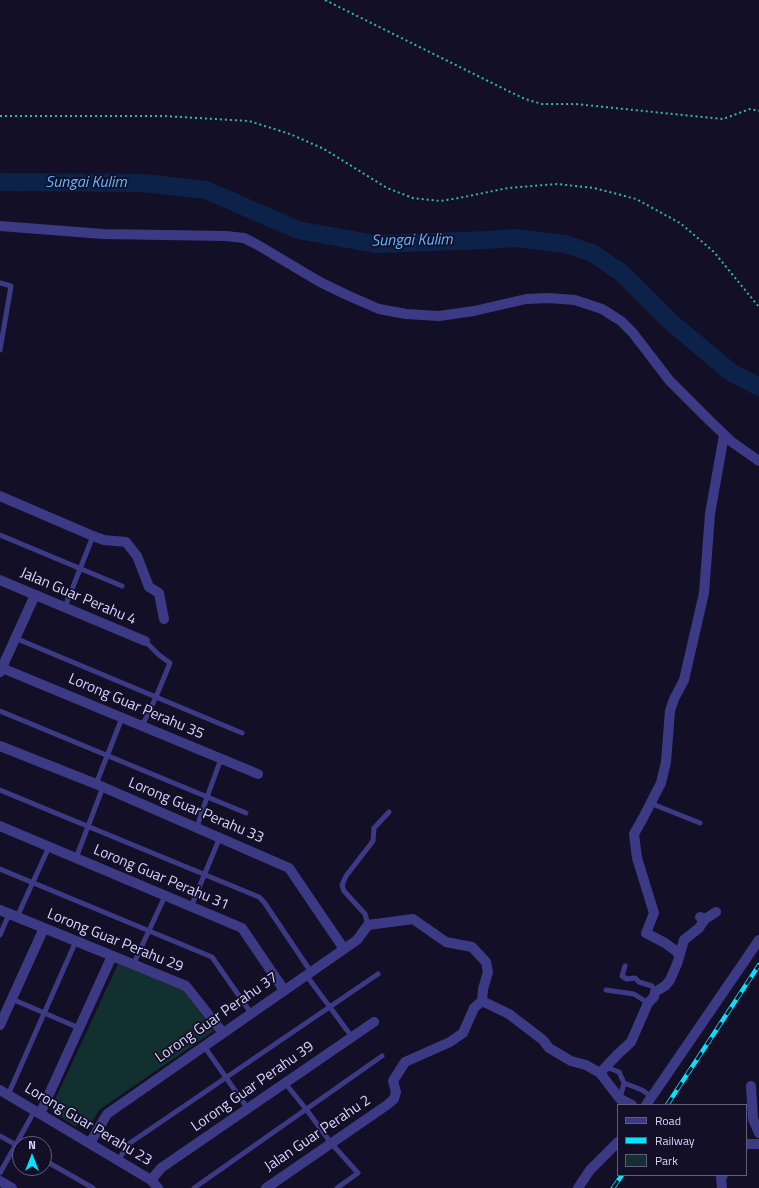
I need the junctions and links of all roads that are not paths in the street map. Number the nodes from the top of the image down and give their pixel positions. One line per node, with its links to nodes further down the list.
1 (0, 226): 4 (street)
2 (0, 282): 3 (lane)
3 (0, 350)
4 (724, 435): 5 (street); 30 (street)
5 (759, 461)
6 (0, 496): 8 (street)
7 (0, 535): 9 (lane)
8 (93, 536): 9 (lane); 14 (street)
9 (80, 568): 11 (lane); 13 (lane)
10 (0, 581): 12 (street, Jalan Guar Perahu 4)
11 (122, 586)
12 (35, 595): 13 (street, Jalan Guar Perahu 4); 15 (street)
13 (65, 607): 16 (street, Jalan Guar Perahu 4)
14 (164, 619)
15 (15, 638): 17 (street); 18 (lane)
16 (145, 641): 18 (lane)
17 (1, 670): 20 (street, Lorong Guar Perahu 35)
18 (156, 697): 21 (lane); 22 (lane)
19 (0, 711): 24 (lane)
20 (122, 718): 21 (street, Lorong Guar Perahu 35); 24 (lane)
21 (142, 726): 25 (street, Lorong Guar Perahu 35)
22 (242, 734)
23 (0, 746): 27 (street, Lorong Guar Perahu 33)
24 (108, 756): 27 (lane); 29 (lane)
25 (222, 759): 26 (street, Lorong Guar Perahu 35); 29 (lane)
26 (258, 774)
27 (99, 786): 35 (lane); 36 (street, Lorong Guar Perahu 33)
28 (0, 790): 35 (lane)
29 (207, 797): 32 (lane); 36 (lane)
30 (650, 803): 33 (lane); 54 (street)
31 (389, 812): 47 (lane)
32 (246, 813)
33 (700, 823)
34 (0, 826): 38 (street, Lorong Guar Perahu 31)
35 (88, 826): 39 (lane); 41 (lane)
36 (197, 827): 37 (street, Lorong Guar Perahu 33)
37 (220, 837): 41 (lane); 53 (street, Lorong Guar Perahu 33)
38 (49, 847): 39 (street, Lorong Guar Perahu 31); 42 (lane)
39 (76, 858): 43 (street, Lorong Guar Perahu 31)
40 (0, 869): 42 (lane)
41 (204, 875): 44 (lane); 58 (lane)
42 (33, 883): 46 (lane); 49 (lane)
43 (165, 896): 44 (street, Lorong Guar Perahu 31); 49 (lane)
44 (191, 907): 60 (street, Lorong Guar Perahu 31)
45 (716, 912): 54 (street)
46 (9, 914): 48 (street, Lorong Guar Perahu 29); 50 (lane)
47 (368, 925): 53 (street, Lorong Guar Perahu 37); 64 (street)
48 (44, 928): 52 (street, Lorong Guar Perahu 29); 63 (street)
49 (148, 931): 56 (lane); 68 (lane)
50 (0, 935)
51 (759, 940): 83 (street)
52 (76, 941): 55 (street, Lorong Guar Perahu 29); 67 (lane)
53 (344, 949): 58 (street, Lorong Guar Perahu 37)
54 (680, 955): 62 (street)
55 (112, 956): 56 (street, Lorong Guar Perahu 29); 71 (street)
56 (133, 965): 72 (street, Lorong Guar Perahu 29)
57 (625, 966): 62 (lane)
58 (309, 973): 60 (street, Lorong Guar Perahu 37); 66 (lane)
59 (378, 974): 66 (lane)
60 (284, 990): 68 (street, Lorong Guar Perahu 37)
61 (606, 990): 65 (lane)
62 (655, 992): 65 (street)
63 (12, 999): 67 (lane); 70 (street)
64 (482, 1001): 76 (street); 93 (street, Jalan Guar Perahu 2)
65 (648, 1003): 76 (street)
66 (330, 1006): 73 (lane); 77 (lane)
67 (44, 1013): 71 (lane); 81 (lane)
68 (251, 1013): 72 (street, Lorong Guar Perahu 37)
69 (374, 1022): 73 (street, Lorong Guar Perahu 39)
70 (0, 1025)
71 (79, 1028): 87 (street)
72 (223, 1033): 74 (street, Lorong Guar Perahu 37)
73 (352, 1037): 78 (street, Lorong Guar Perahu 39)
74 (204, 1046): 77 (lane); 92 (street, Lorong Guar Perahu 37)
75 (382, 1056): 86 (lane)
76 (603, 1070): 79 (lane); 82 (street)
77 (226, 1078): 85 (lane); 98 (lane)
78 (285, 1083): 85 (street, Lorong Guar Perahu 39); 86 (lane)
79 (624, 1083): 82 (lane); 83 (lane)
80 (751, 1086): 88 (street)
81 (4, 1093): 87 (street, Lorong Guar Perahu 23)
82 (620, 1099): 84 (street)
83 (649, 1101)
84 (630, 1104)
85 (248, 1109): 102 (street, Lorong Guar Perahu 39)
86 (306, 1109): 93 (lane); 107 (lane)
87 (37, 1112): 90 (lane); 92 (street, Lorong Guar Perahu 23)
88 (759, 1133)
89 (0, 1136): 91 (lane)
90 (24, 1136)
91 (12, 1143)
92 (90, 1143): 98 (street, Lorong Guar Perahu 23)
93 (331, 1143): 108 (street, Jalan Guar Perahu 2); 109 (lane)
94 (747, 1144): 95 (street)
95 (759, 1144)
96 (617, 1145): 110 (street)
97 (12, 1155): 100 (lane)
98 (118, 1160): 102 (street, Lorong Guar Perahu 23)
99 (52, 1165): 105 (lane)
100 (0, 1173)
101 (722, 1176): 111 (street)
102 (151, 1180): 106 (street, Lorong Guar Perahu 23)
103 (0, 1181): 104 (street)
104 (12, 1188)
105 (93, 1188)
106 (158, 1188)
107 (194, 1188)
108 (266, 1188)
109 (337, 1188)
110 (578, 1188)
111 (722, 1188)

